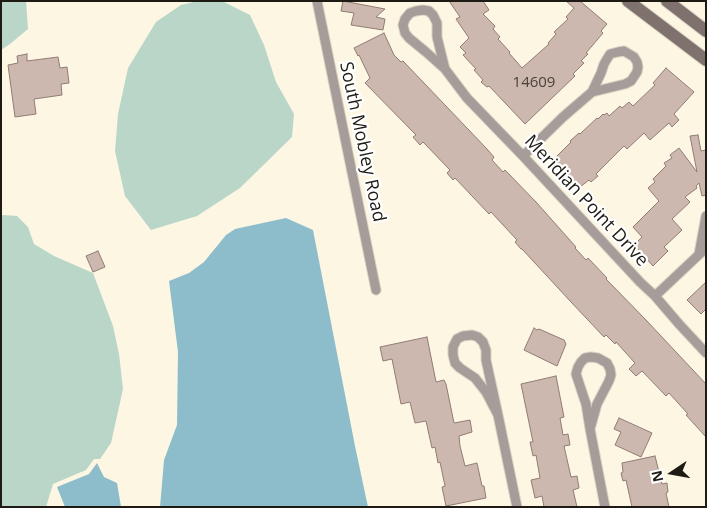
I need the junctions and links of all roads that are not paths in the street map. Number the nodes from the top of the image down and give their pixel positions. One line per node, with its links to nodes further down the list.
1 (317, 1): 11 (street, South Mobley Road)
2 (628, 1): 5 (main road)
3 (667, 1): 4 (main road)
4 (706, 31)
5 (706, 60)
6 (444, 69): 6 (street, Meridian Point Drive); 8 (street, Meridian Point Drive)
7 (592, 92): 7 (street); 8 (street)
8 (523, 156): 12 (street, Meridian Point Drive)
9 (706, 216): 10 (street)
10 (702, 251): 12 (street)
11 (376, 290)
12 (656, 296): 13 (street, Meridian Point Drive)
13 (706, 353)
14 (498, 416): 14 (street); 16 (street)
15 (590, 429): 15 (street); 17 (street)
16 (517, 507)
17 (606, 507)

